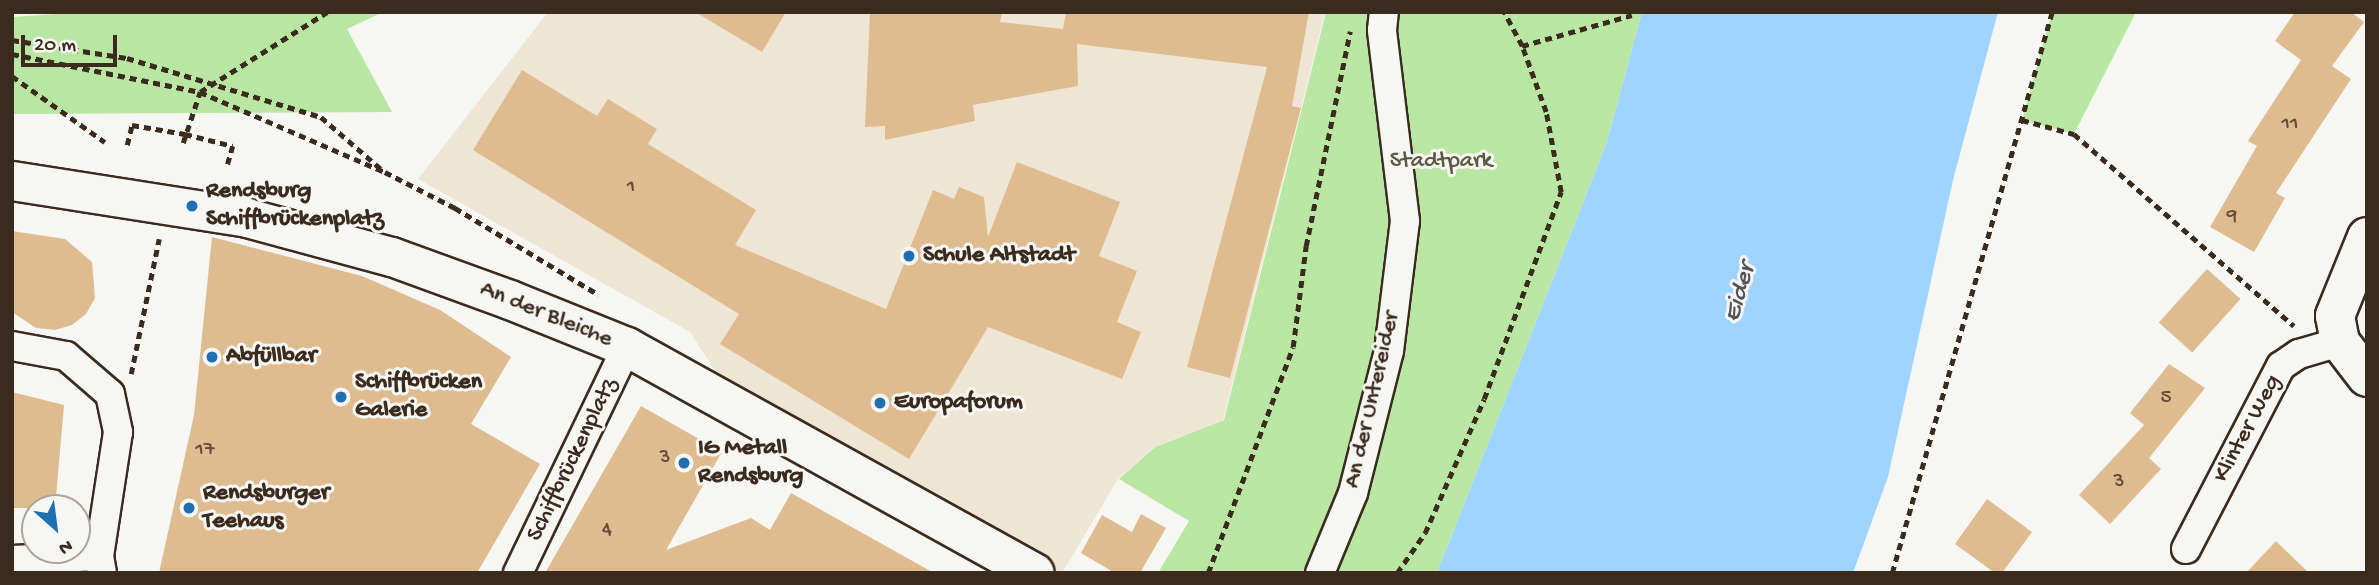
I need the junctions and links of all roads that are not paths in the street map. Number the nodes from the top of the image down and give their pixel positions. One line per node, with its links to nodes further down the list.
1 (1384, 12): 13 (street, An der Untereider)
2 (12, 181): 6 (main road, An der Bleiche)
3 (2367, 237): 4 (main road)
4 (2330, 345): 7 (main road); 8 (street, Klinter Weg)
5 (12, 346): 10 (street)
6 (626, 348): 11 (street, Schiffbrückenplatz); 12 (main road, An der Bleiche)
7 (2367, 377)
8 (2186, 549)
9 (12, 560): 10 (street)
10 (101, 564)
11 (518, 573)
12 (1034, 573)
13 (1320, 573)

